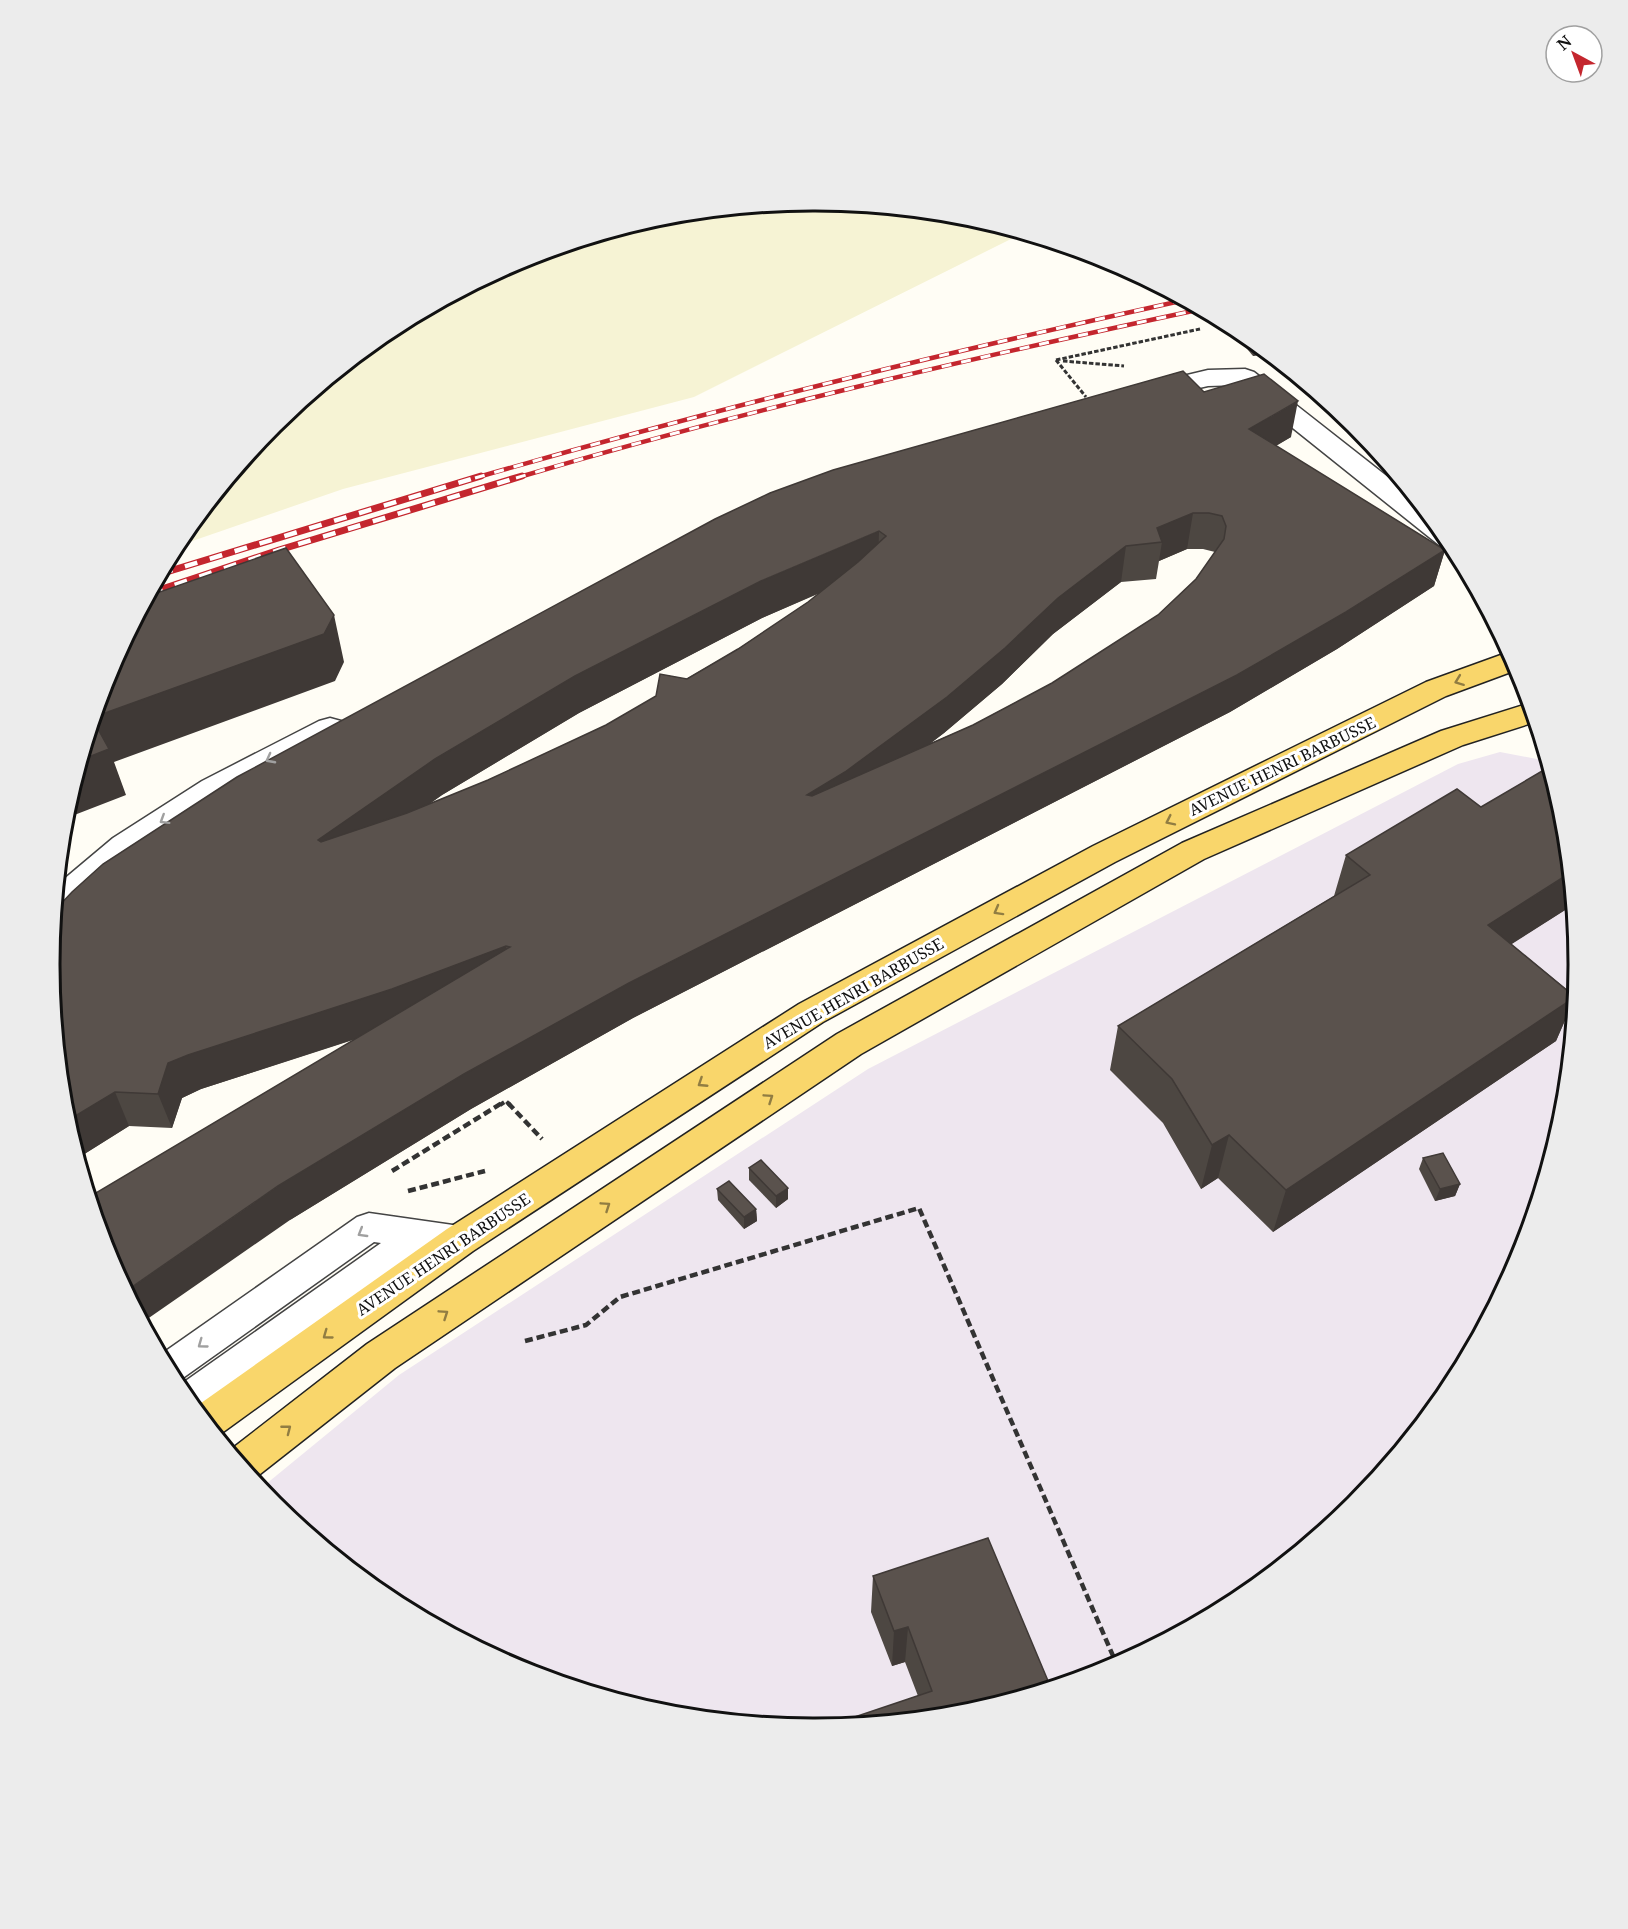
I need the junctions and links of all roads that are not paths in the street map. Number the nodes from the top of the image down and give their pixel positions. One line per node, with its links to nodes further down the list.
1 (1125, 398): 3 (street)
2 (1368, 453): 3 (street)
3 (1348, 459): 4 (street)
4 (1420, 516)
5 (1505, 663): 10 (main road, AVENUE HENRI BARBUSSE, one-way to 10)
6 (1525, 714): 14 (main road, one-way to 6)
7 (351, 716): 8 (street, one-way to 8)
8 (63, 898)
9 (418, 1235): 10 (lane); 11 (lane, one-way to 11); 12 (lane)
10 (460, 1240): 13 (main road, AVENUE HENRI BARBUSSE, one-way to 13)
11 (175, 1364)
12 (195, 1394)
13 (211, 1417)
14 (246, 1461)

